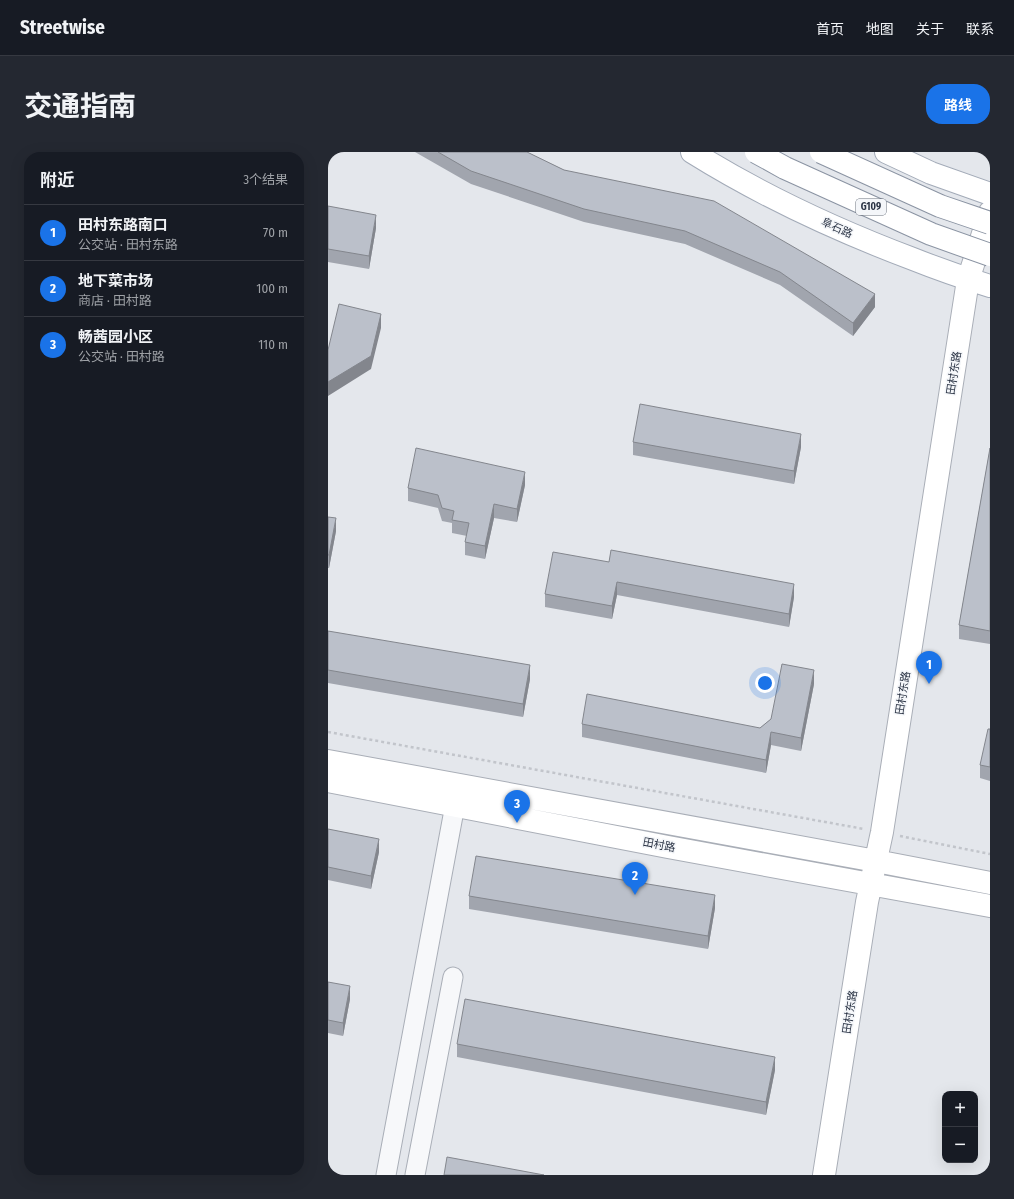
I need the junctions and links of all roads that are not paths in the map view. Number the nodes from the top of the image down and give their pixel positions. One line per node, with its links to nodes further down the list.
1 (692, 152): 9 (main road, 阜石路)
2 (756, 152): 8 (main road, G109, bridge)
3 (821, 152): 7 (main road, G109, bridge)
4 (886, 152): 5 (main road)
5 (990, 194)
6 (990, 212): 9 (main road, 田村东路)
7 (990, 223)
8 (990, 255)
9 (968, 280): 10 (main road, 阜石路); 14 (main road, 田村东路)
10 (990, 286)
11 (328, 761): 14 (main road)
12 (328, 781): 13 (main road, 田村路)
13 (455, 805): 16 (main road, 田村路); 19 (street)
14 (876, 861): 15 (main road); 16 (main road, 田村东路)
15 (990, 883)
16 (870, 885): 17 (main road, 田村路); 21 (main road, 田村东路)
17 (990, 906)
18 (453, 977): 20 (street)
19 (386, 1175)
20 (415, 1175)
21 (824, 1175)

